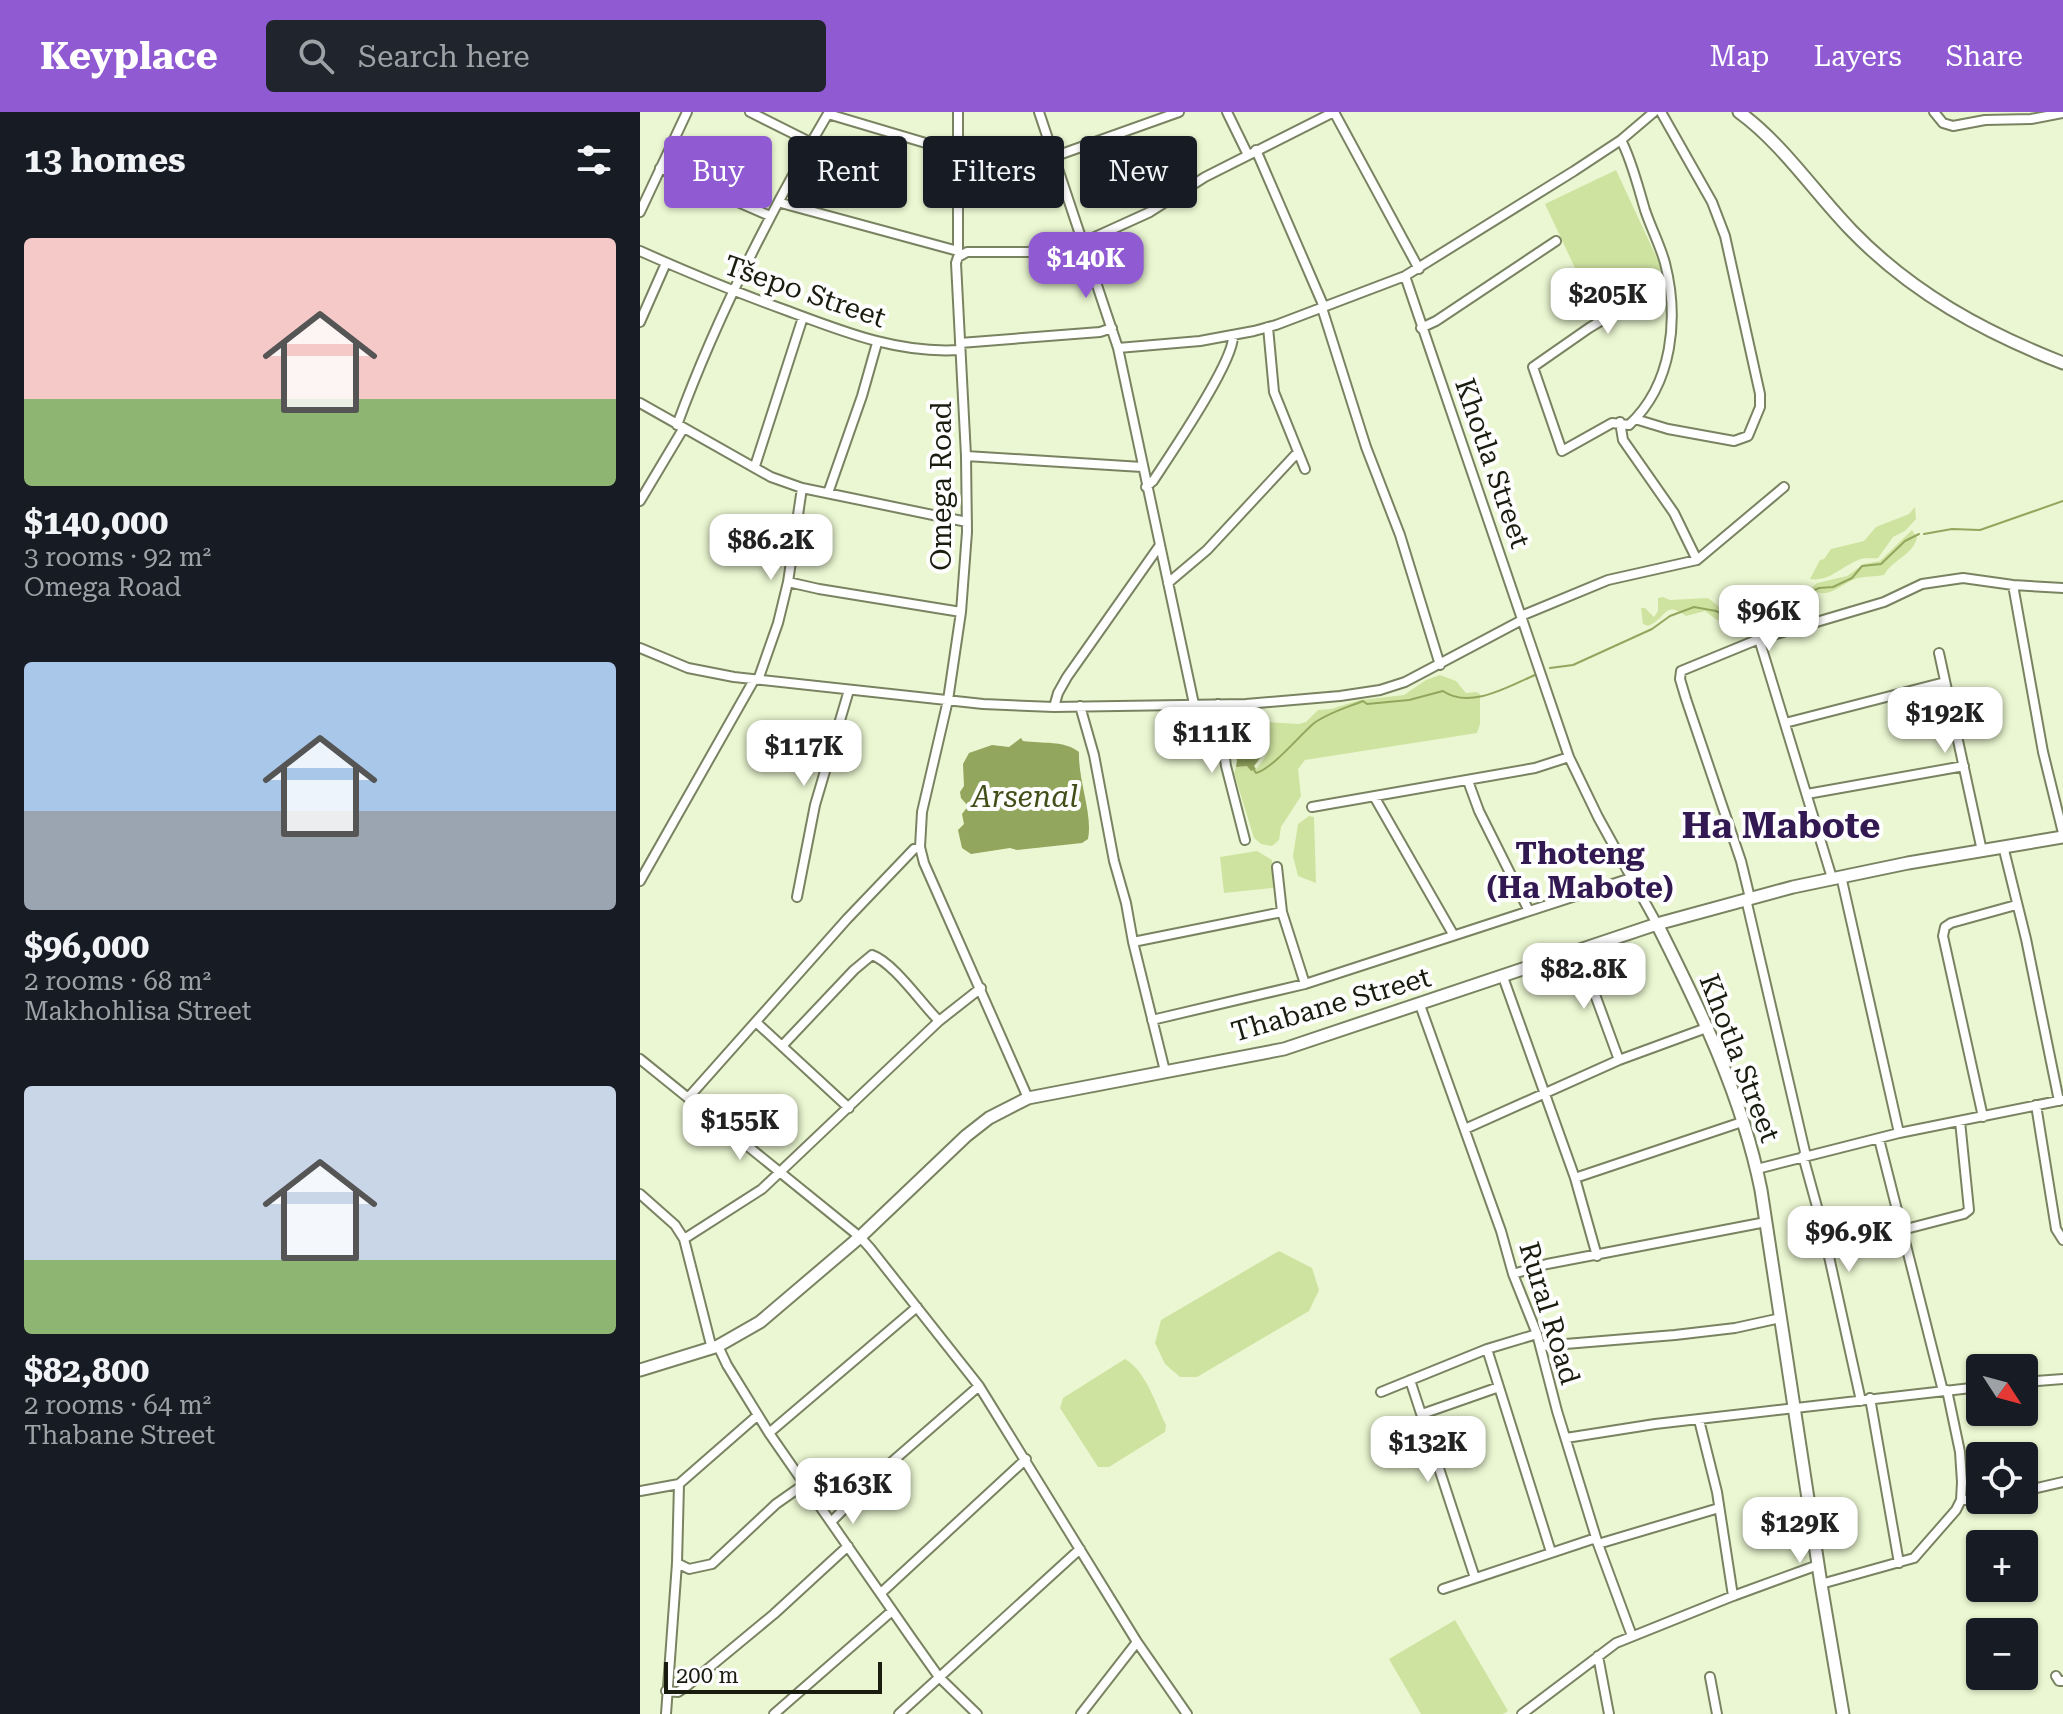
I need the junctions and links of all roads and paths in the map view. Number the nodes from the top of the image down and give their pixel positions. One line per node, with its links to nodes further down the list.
1 (687, 112): 23 (street)
2 (750, 112): 15 (street)
3 (958, 112): 17 (street, Omega Road)
4 (1039, 112): 18 (street)
5 (1179, 112): 21 (street)
6 (1227, 112): 22 (street)
7 (1334, 112): 22 (street); 35 (street)
8 (1654, 112): 19 (street)
9 (1661, 112): 51 (street)
10 (1739, 112): 49 (street)
11 (1934, 112): 14 (street)
12 (829, 113): 16 (street); 20 (street)
13 (2063, 113): 14 (street)
14 (2035, 115)
15 (798, 136)
16 (814, 136)
17 (957, 136)
18 (1046, 136)
19 (1621, 140): 35 (street); 37 (street)
20 (923, 142)
21 (1064, 153)
22 (1252, 153): 31 (street); 39 (street)
23 (660, 168): 28 (street); 29 (street)
24 (1064, 187): 31 (street)
25 (788, 188): 26 (street)
26 (781, 203): 29 (street); 33 (street)
27 (958, 208): 33 (street, Omega Road)
28 (640, 212)
29 (770, 216): 38 (street)
30 (1556, 241): 44 (street)
31 (1084, 242): 33 (street); 43 (street)
32 (640, 251): 34 (street, Tšepo Street)
33 (960, 253): 47 (street, Omega Road)
34 (666, 263): 38 (street, Tšepo Street); 41 (street)
35 (1419, 269): 36 (street)
36 (1405, 276): 39 (street); 44 (street, Khotla Street)
37 (1667, 281): 51 (street); 52 (street)
38 (733, 291): 40 (street, Tšepo Street); 53 (street)
39 (1323, 307): 42 (street); 76 (street)
40 (803, 317): 46 (street, Tšepo Street); 56 (street)
41 (640, 322)
42 (1268, 327): 45 (street); 54 (street)
43 (1112, 328): 47 (street, Tšepo Street); 48 (street)
44 (1421, 328): 72 (street, Khotla Street)
45 (1233, 336): 48 (street); 59 (street)
46 (877, 343): 47 (street, Tšepo Street); 62 (street)
47 (960, 347): 55 (street, Omega Road)
48 (1118, 348): 57 (street)
49 (2063, 363)
50 (640, 403): 53 (street)
51 (1635, 419): 52 (street)
52 (1620, 422): 66 (street)
53 (680, 427): 56 (street); 63 (street)
54 (1298, 452): 58 (street); 68 (street)
55 (966, 456): 57 (street); 64 (street, Omega Road)
56 (755, 466): 61 (street)
57 (1142, 467): 59 (street)
58 (1305, 469)
59 (1146, 487): 65 (street)
60 (1784, 487): 66 (street)
61 (802, 488): 62 (street); 67 (street)
62 (828, 493): 64 (street)
63 (640, 501)
64 (967, 522): 71 (street, Omega Road)
65 (1160, 545): 68 (street); 84 (street)
66 (1697, 560): 72 (street)
67 (788, 582): 71 (street); 77 (street)
68 (1168, 583): 81 (street)
69 (2013, 585): 70 (street); 73 (street); 92 (street)
70 (2063, 588)
71 (961, 612): 80 (street, Omega Road)
72 (1521, 618): 76 (street); 86 (street, Khotla Street)
73 (1759, 639): 85 (street); 102 (street)
74 (640, 648): 77 (street)
75 (1939, 653): 78 (street)
76 (1440, 665): 82 (street)
77 (756, 680): 79 (street); 100 (street)
78 (1945, 682): 85 (street); 87 (street)
79 (849, 690): 80 (street); 101 (street)
80 (948, 700): 84 (street); 95 (street, Omega Road)
81 (1194, 704): 82 (street); 83 (street)
82 (1218, 704): 93 (street)
83 (1080, 706): 84 (street); 108 (street)
84 (1054, 707)
85 (1785, 723): 89 (street)
86 (1569, 757): 88 (street); 99 (street, Khotla Street)
87 (1964, 766): 89 (street); 96 (street)
88 (1468, 781): 90 (street); 104 (street)
89 (1807, 794): 98 (street)
90 (1375, 798): 91 (street); 107 (street)
91 (1312, 807)
92 (2063, 835): 94 (street, Thabane Street)
93 (1245, 840)
94 (2003, 846): 96 (street, Thabane Street); 103 (street)
95 (920, 847): 112 (street, Omega Road); 116 (street)
96 (1982, 851): 98 (street, Thabane Street)
97 (1277, 867): 105 (street)
98 (1837, 877): 102 (street, Thabane Street); 132 (street)
99 (1631, 878): 104 (street); 106 (street, Khotla Street)
100 (640, 881)
101 (797, 897)
102 (1748, 898): 106 (street, Thabane Street); 134 (street)
103 (2016, 905): 125 (street); 128 (street)
104 (1528, 909): 107 (street)
105 (1282, 912): 108 (street); 111 (street)
106 (1657, 924): 109 (street, Thabane Street); 117 (street, Khotla Street)
107 (1453, 934): 111 (street)
108 (1133, 942): 114 (street)
109 (1579, 951): 110 (street, Thabane Street); 120 (street)
110 (1503, 977): 113 (street, Thabane Street); 122 (street)
111 (1305, 984): 114 (street)
112 (981, 988): 115 (street); 124 (street, Omega Road)
113 (1420, 1005): 121 (street, Thabane Street); 131 (street, Rural Road)
114 (1152, 1020): 121 (street)
115 (939, 1021): 118 (street); 127 (street)
116 (757, 1023): 118 (street); 123 (street)
117 (1709, 1027): 120 (street); 130 (street, Khotla Street)
118 (782, 1046): 127 (street)
119 (640, 1059): 123 (street)
120 (1619, 1060): 122 (street)
121 (1165, 1071): 124 (street, Thabane Street)
122 (1543, 1093): 131 (street); 137 (street)
123 (688, 1098): 136 (street)
124 (1028, 1098): 141 (street, Thabane Street)
125 (2061, 1100): 126 (street)
126 (2036, 1105): 128 (street); 143 (street)
127 (849, 1108): 136 (street)
128 (1983, 1117): 129 (street)
129 (1960, 1121): 132 (street); 140 (street)
130 (1742, 1122): 135 (street, Khotla Street); 137 (street)
131 (1465, 1129): 145 (street, Rural Road)
132 (1899, 1133): 133 (street)
133 (1879, 1139): 134 (street); 140 (street)
134 (1804, 1156): 135 (street); 161 (street)
135 (1757, 1169): 139 (street, Khotla Street)
136 (779, 1174): 141 (street); 142 (street)
137 (1575, 1178): 144 (street)
138 (640, 1194): 142 (street)
139 (1766, 1222): 144 (street); 147 (street, Khotla Street)
140 (1902, 1230): 159 (street)
141 (860, 1237): 146 (street); 150 (street, Thabane Street)
142 (684, 1239): 150 (street)
143 (2063, 1240)
144 (1597, 1256): 145 (street)
145 (1513, 1274): 148 (street, Rural Road)
146 (917, 1307): 156 (street); 166 (street)
147 (1781, 1318): 149 (street); 162 (street, Khotla Street)
148 (1537, 1334): 149 (street, Rural Road); 151 (street)
149 (1541, 1346): 167 (street, Rural Road)
150 (715, 1348): 152 (street, Thabane Street); 164 (street)
151 (1487, 1349): 154 (street); 157 (street)
152 (640, 1370)
153 (2063, 1379): 155 (street)
154 (1410, 1380): 160 (street); 163 (street)
155 (2038, 1381)
156 (979, 1386): 168 (street); 177 (street)
157 (1499, 1387): 163 (street); 181 (street)
158 (1966, 1388): 159 (street)
159 (1945, 1390): 161 (street); 174 (street)
160 (1381, 1392)
161 (1866, 1399): 162 (street); 183 (street)
162 (1795, 1410): 165 (street); 184 (street, Khotla Street)
163 (1422, 1414): 185 (street)
164 (758, 1415): 166 (street); 171 (street)
165 (1699, 1420): 167 (street); 176 (street)
166 (769, 1433): 170 (street)
167 (1566, 1438): 178 (street, Rural Road)
168 (1026, 1459): 180 (street); 188 (street)
169 (2063, 1482): 172 (street)
170 (806, 1483): 177 (street); 182 (street)
171 (679, 1484): 173 (street); 182 (street)
172 (2038, 1488)
173 (640, 1491)
174 (1961, 1500): 175 (street); 183 (street)
175 (1966, 1500)
176 (1719, 1508): 178 (street); 189 (street)
177 (831, 1522): 179 (street)
178 (1597, 1541): 181 (street); 191 (street, Rural Road)
179 (848, 1546): 188 (street); 196 (street)
180 (1080, 1549): 192 (street); 194 (street)
181 (1551, 1552): 185 (street)
182 (677, 1563): 196 (street)
183 (1899, 1563): 186 (street)
184 (1818, 1565): 186 (street, Khotla Street); 189 (street)
185 (1475, 1578): 187 (street)
186 (1821, 1584): 206 (street, Khotla Street)
187 (1443, 1589)
188 (881, 1593): 190 (street)
189 (1733, 1596): 191 (street)
190 (892, 1611): 194 (street); 198 (street)
191 (1632, 1636): 193 (street)
192 (1137, 1642): 201 (street); 202 (street)
193 (1598, 1656): 203 (street); 204 (street)
194 (939, 1677): 199 (street); 200 (street)
195 (1710, 1677): 205 (street)
196 (666, 1691): 197 (street)
197 (666, 1714)
198 (774, 1714)
199 (899, 1714)
200 (977, 1714)
201 (1081, 1714)
202 (1187, 1714)
203 (1522, 1714)
204 (1609, 1714)
205 (1717, 1714)
206 (1843, 1714)

